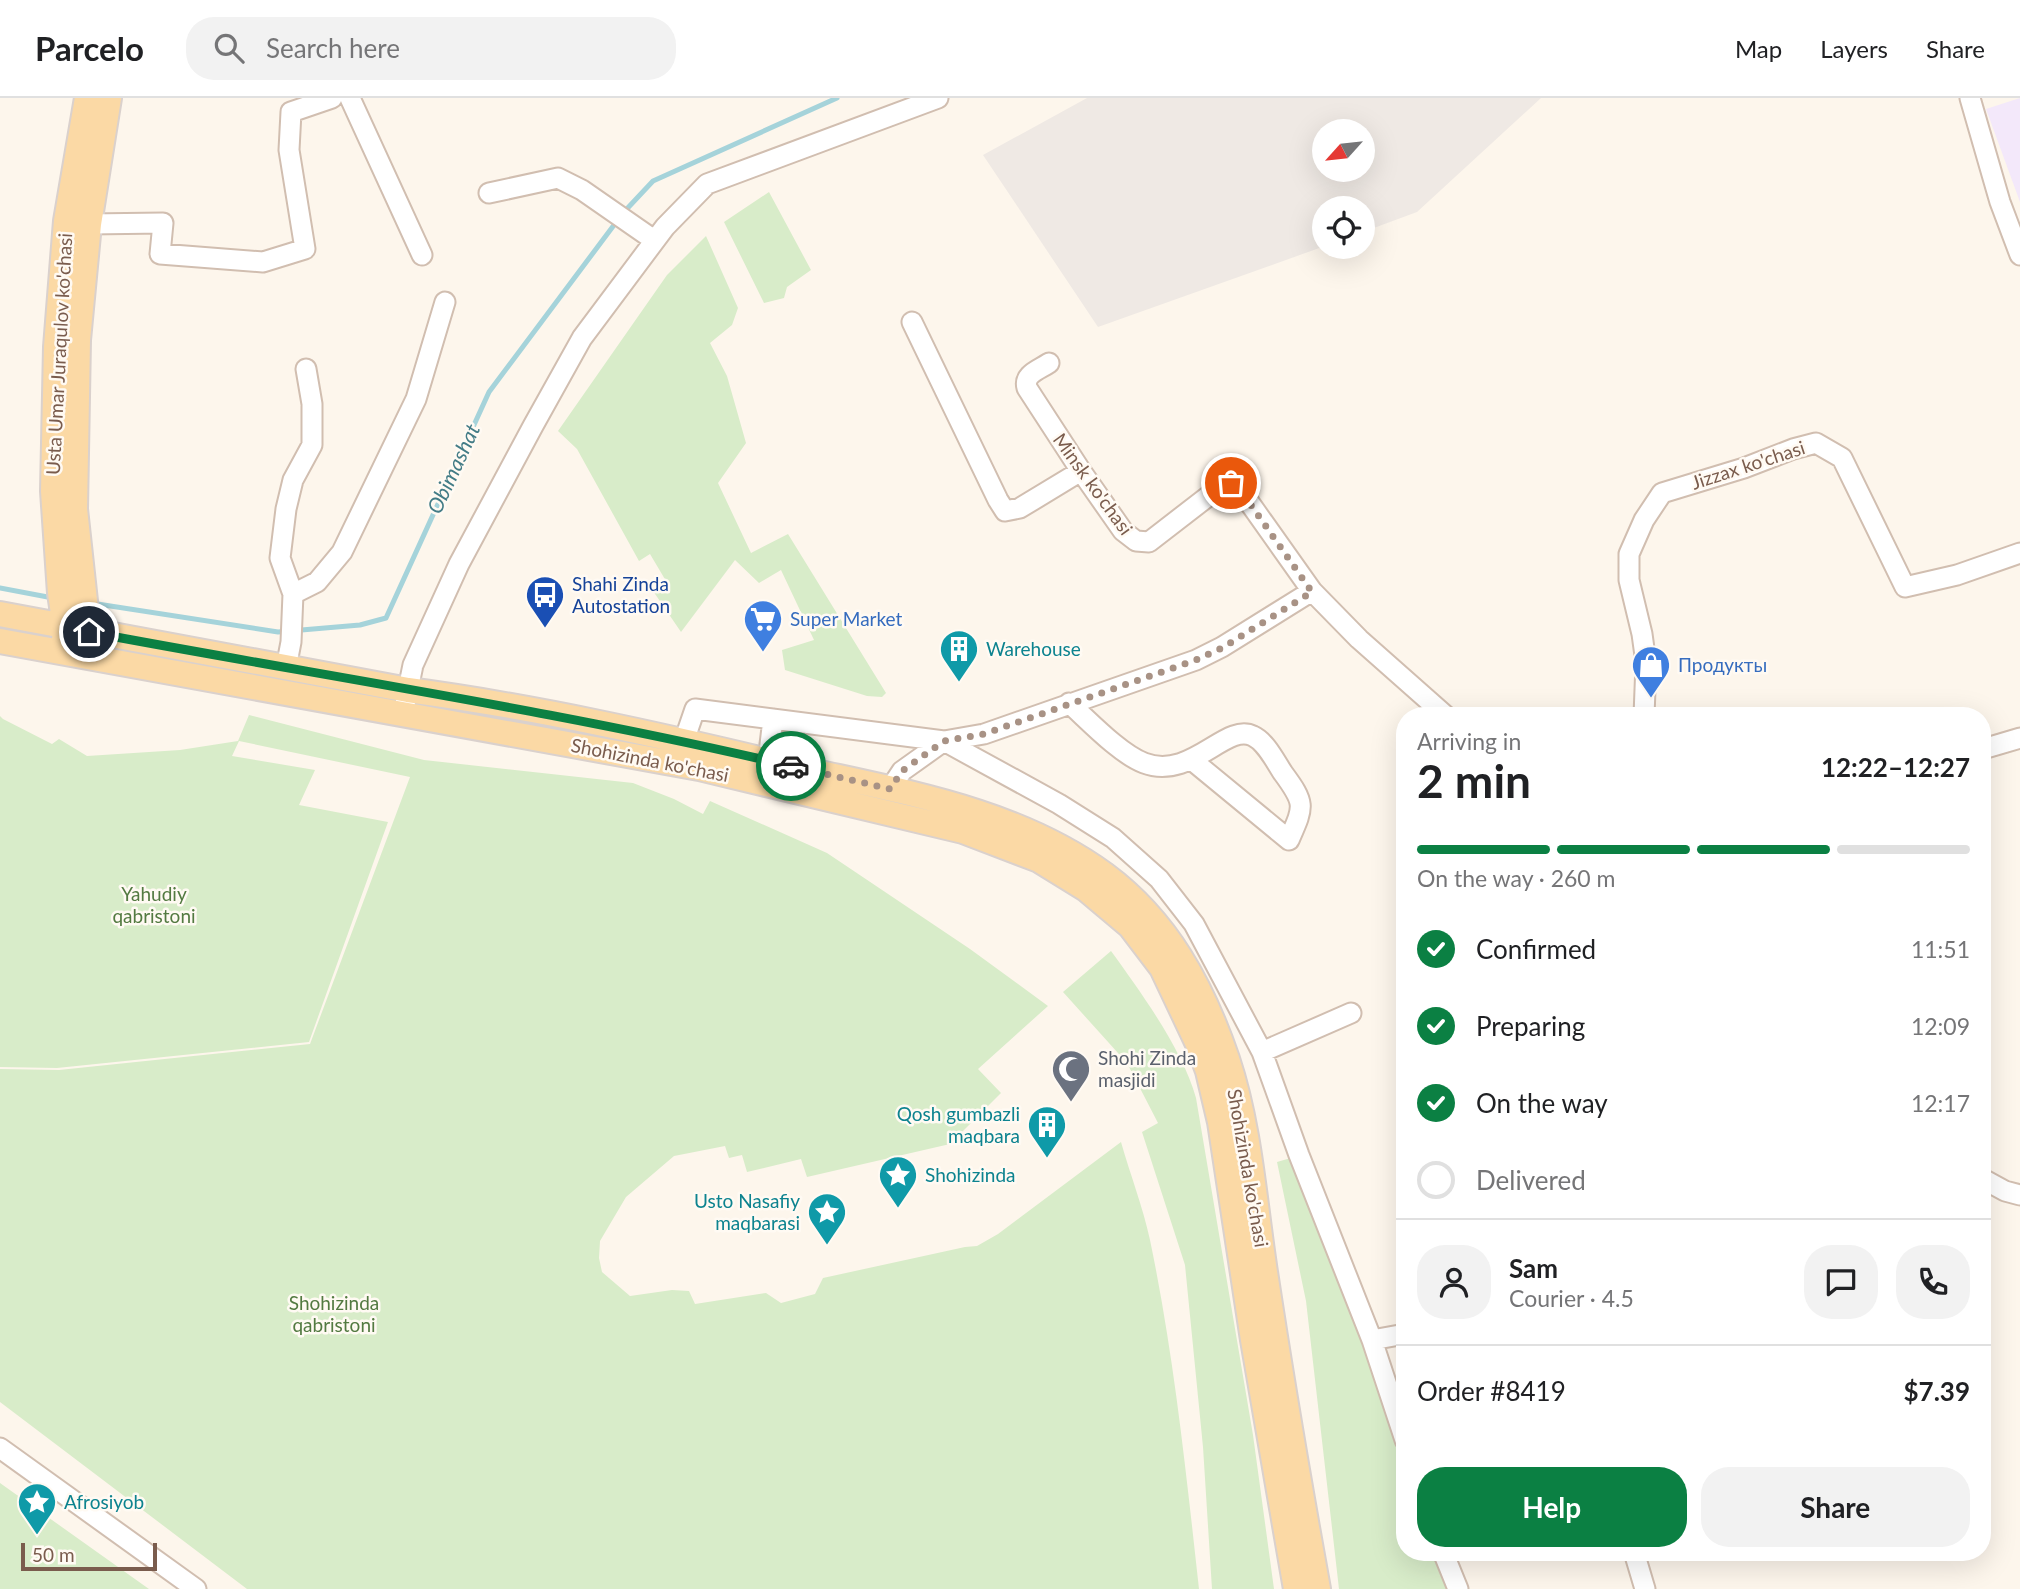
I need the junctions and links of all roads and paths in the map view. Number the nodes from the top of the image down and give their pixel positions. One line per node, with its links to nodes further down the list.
1 (87, 98): 21 (main road, Usta Umar Juraqulov ko'chasi)
2 (110, 98): 8 (main road, Usta Umar Juraqulov ko'chasi)
3 (332, 98): 8 (street)
4 (350, 98): 10 (street)
5 (938, 98): 9 (street)
6 (1970, 98): 11 (street)
7 (489, 193): 9 (street)
8 (89, 224): 21 (main road, Usta Umar Juraqulov ko'chasi)
9 (654, 240): 26 (street)
10 (422, 255)
11 (2020, 256)
12 (445, 302): 19 (street)
13 (912, 322): 16 (street)
14 (1049, 363): 16 (street, Minsk ko'chasi)
15 (306, 369): 19 (street)
16 (1081, 471): 18 (street, Minsk ko'chasi)
17 (2020, 553): 29 (street, Jizzax ko'chasi)
18 (1312, 592): 27 (street); 28 (street)
19 (294, 600): 25 (street)
20 (0, 614): 21 (main road, Shohizinda ko'chasi)
21 (77, 629): 23 (main road, Usta Umar Juraqulov ko'chasi); 24 (main road, Usta Umar Juraqulov ko'chasi); 25 (main road, Shohizinda ko'chasi)
22 (0, 641): 23 (main road, Shohizinda ko'chasi)
23 (64, 653): 24 (main road, Shohizinda ko'chasi)
24 (90, 657): 30 (main road, Shohizinda ko'chasi)
25 (286, 668): 26 (main road, Shohizinda ko'chasi)
26 (408, 690): 30 (street); 33 (main road, Shohizinda ko'chasi)
27 (1069, 703): 34 (street); 37 (street)
28 (1436, 707)
29 (1644, 707)
30 (402, 714): 50 (main road, Shohizinda ko'chasi)
31 (773, 719): 33 (street); 34 (street); 36 (street)
32 (2020, 738): 35 (street)
33 (684, 741): 36 (main road, Shohizinda ko'chasi)
34 (944, 741): 38 (street); 40 (street)
35 (1991, 746)
36 (768, 761): 38 (main road, Shohizinda ko'chasi)
37 (1193, 761): 37 (street)
38 (890, 789): 51 (main road, Shohizinda ko'chasi)
39 (1351, 1013): 40 (street)
40 (1262, 1052): 44 (street)
41 (1991, 1183): 42 (street)
42 (2020, 1195)
43 (1396, 1336): 44 (street)
44 (1372, 1340): 45 (street)
45 (1396, 1413)
46 (0, 1448): 49 (street)
47 (1447, 1561): 52 (street)
48 (1637, 1561): 53 (street)
49 (196, 1589)
50 (1296, 1589)
51 (1318, 1589)
52 (1458, 1589)
53 (1645, 1589)

